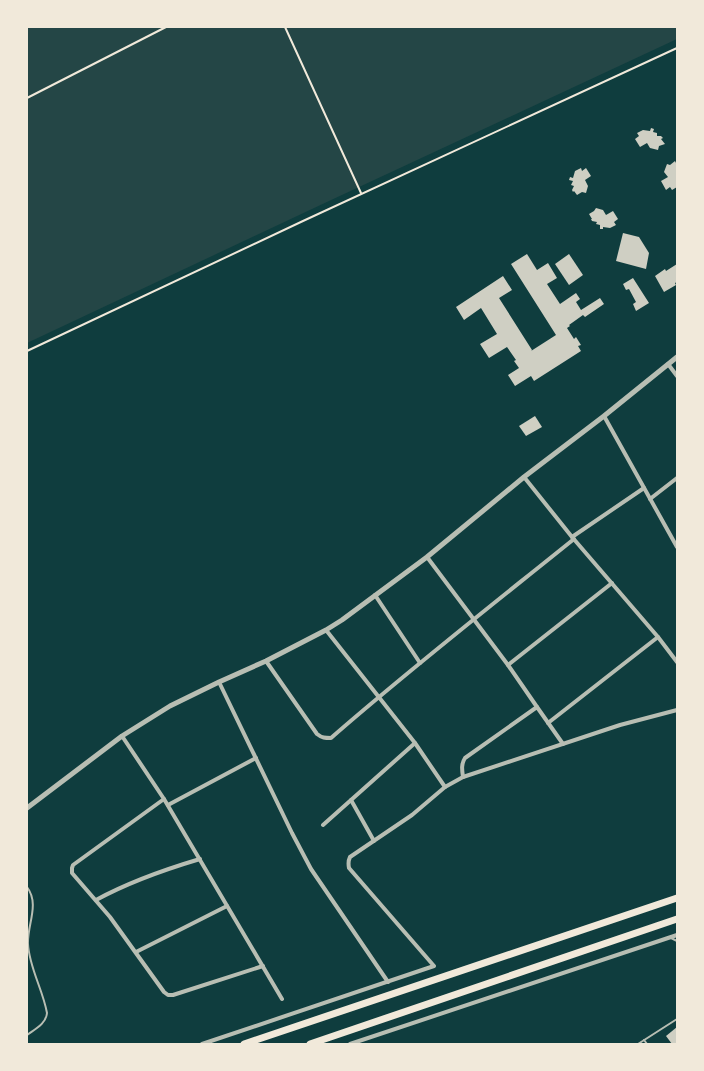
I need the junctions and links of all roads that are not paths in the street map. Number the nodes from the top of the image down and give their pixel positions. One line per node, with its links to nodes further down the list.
1 (677, 358): 2 (street)
2 (668, 364): 3 (street); 4 (street)
3 (677, 376)
4 (604, 416): 5 (street); 7 (street)
5 (524, 477): 9 (street); 11 (street)
6 (677, 478): 8 (street)
7 (644, 488): 8 (street); 9 (street)
8 (650, 500): 10 (street)
9 (573, 538): 12 (street); 14 (street)
10 (677, 547)
11 (427, 557): 13 (street); 14 (street)
12 (612, 583): 16 (street); 20 (street)
13 (375, 595): 15 (street); 19 (street)
14 (473, 620): 19 (street); 20 (street)
15 (326, 630): 17 (street); 22 (street)
16 (658, 637): 18 (street); 25 (street)
17 (266, 661): 21 (street); 22 (street)
18 (677, 662)
19 (420, 663): 22 (street)
20 (508, 665): 23 (street)
21 (218, 682): 26 (street); 29 (street)
22 (378, 697): 27 (street)
23 (536, 707): 25 (street); 30 (street)
24 (677, 710): 28 (street)
25 (548, 723): 28 (street)
26 (122, 736): 32 (street); 35 (street)
27 (415, 743): 31 (street); 33 (street)
28 (563, 744): 30 (street)
29 (256, 758): 34 (street); 49 (street)
30 (463, 776): 31 (street)
31 (445, 787): 37 (street)
32 (164, 799): 34 (street); 41 (street)
33 (351, 800): 36 (street); 37 (street)
34 (168, 805): 38 (street)
35 (27, 808)
36 (323, 826)
37 (374, 841): 49 (street)
38 (200, 859): 41 (street); 42 (street)
39 (27, 887): 52 (lane)
40 (677, 898): 55 (highway)
41 (96, 900): 47 (street)
42 (227, 906): 47 (street); 48 (street)
43 (677, 919): 56 (highway)
44 (677, 935): 45 (street)
45 (670, 937): 46 (lane); 57 (street)
46 (677, 941)
47 (136, 952): 48 (street)
48 (263, 966): 50 (street)
49 (388, 982): 54 (street)
50 (282, 999)
51 (677, 1019): 53 (lane)
52 (27, 1035)
53 (644, 1040): 58 (lane); 59 (lane)
54 (202, 1044)
55 (244, 1044)
56 (310, 1044)
57 (350, 1044)
58 (638, 1044)
59 (647, 1044)

